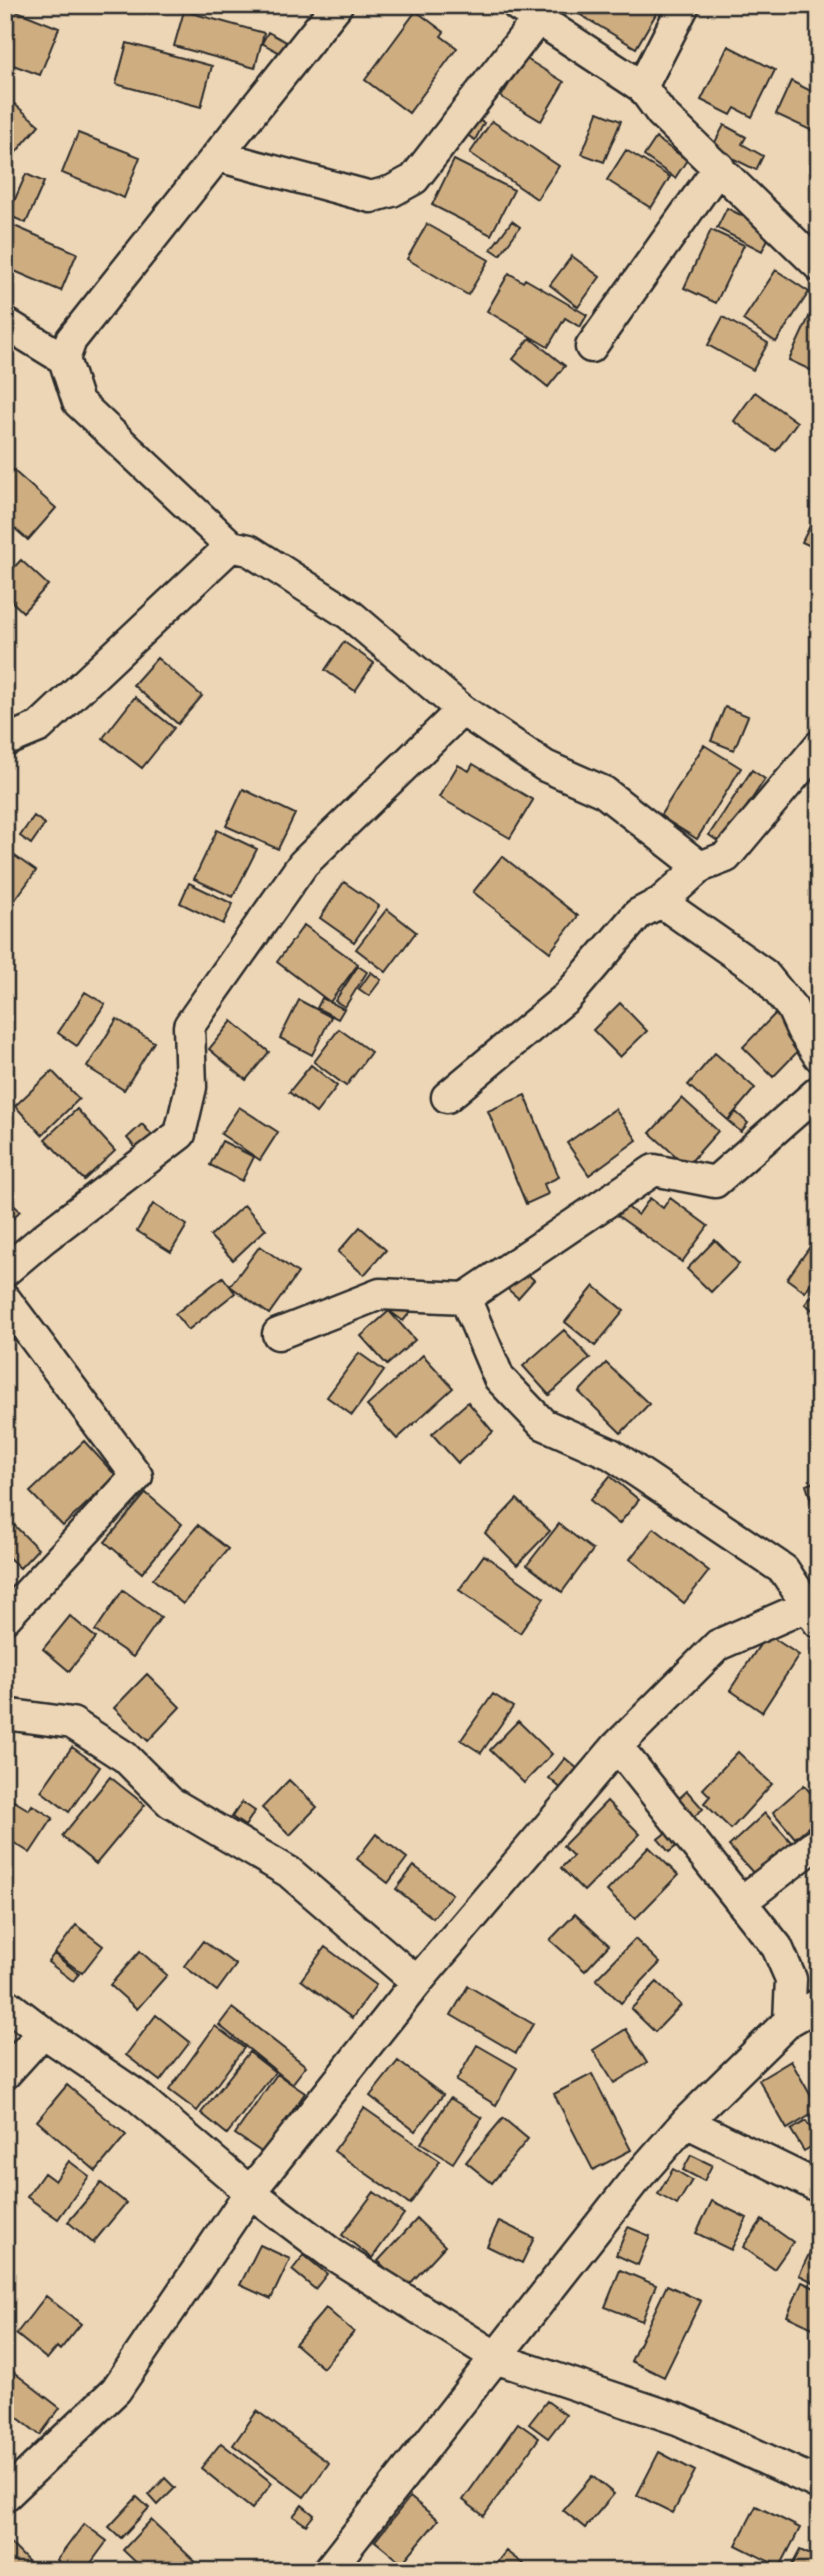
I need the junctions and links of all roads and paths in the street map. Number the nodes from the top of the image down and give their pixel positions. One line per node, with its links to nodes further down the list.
1 (337, 5): 5 (street)
2 (684, 5): 4 (street)
3 (527, 13): 4 (street); 5 (street)
4 (642, 87): 6 (street)
5 (218, 156): 10 (street)
6 (719, 167): 7 (street); 9 (street)
7 (819, 265)
8 (5, 323): 10 (street)
9 (591, 346)
10 (64, 359): 11 (street)
11 (231, 546): 12 (street); 13 (street)
12 (462, 710): 15 (street); 20 (street)
13 (5, 741)
14 (819, 746): 15 (street)
15 (700, 867): 16 (street)
16 (661, 902): 17 (street); 19 (street)
17 (819, 1056)
18 (819, 1091): 21 (street)
19 (447, 1097)
20 (5, 1271)
21 (465, 1298): 23 (street); 24 (street)
22 (5, 1300): 25 (street)
23 (278, 1334)
24 (813, 1614): 27 (street)
25 (5, 1618)
26 (5, 1714): 30 (street)
27 (617, 1746): 29 (street); 30 (street)
28 (819, 1842): 29 (street)
29 (741, 1902): 33 (street)
30 (417, 1982): 38 (street)
31 (5, 2003): 34 (street)
32 (819, 2004): 33 (street)
33 (789, 2021): 36 (street)
34 (43, 2032): 35 (street); 38 (street)
35 (5, 2074)
36 (686, 2122): 37 (street); 39 (street)
37 (819, 2187)
38 (250, 2192): 39 (street); 41 (street)
39 (496, 2357): 40 (street); 42 (street)
40 (819, 2484)
41 (5, 2496)
42 (328, 2571)

